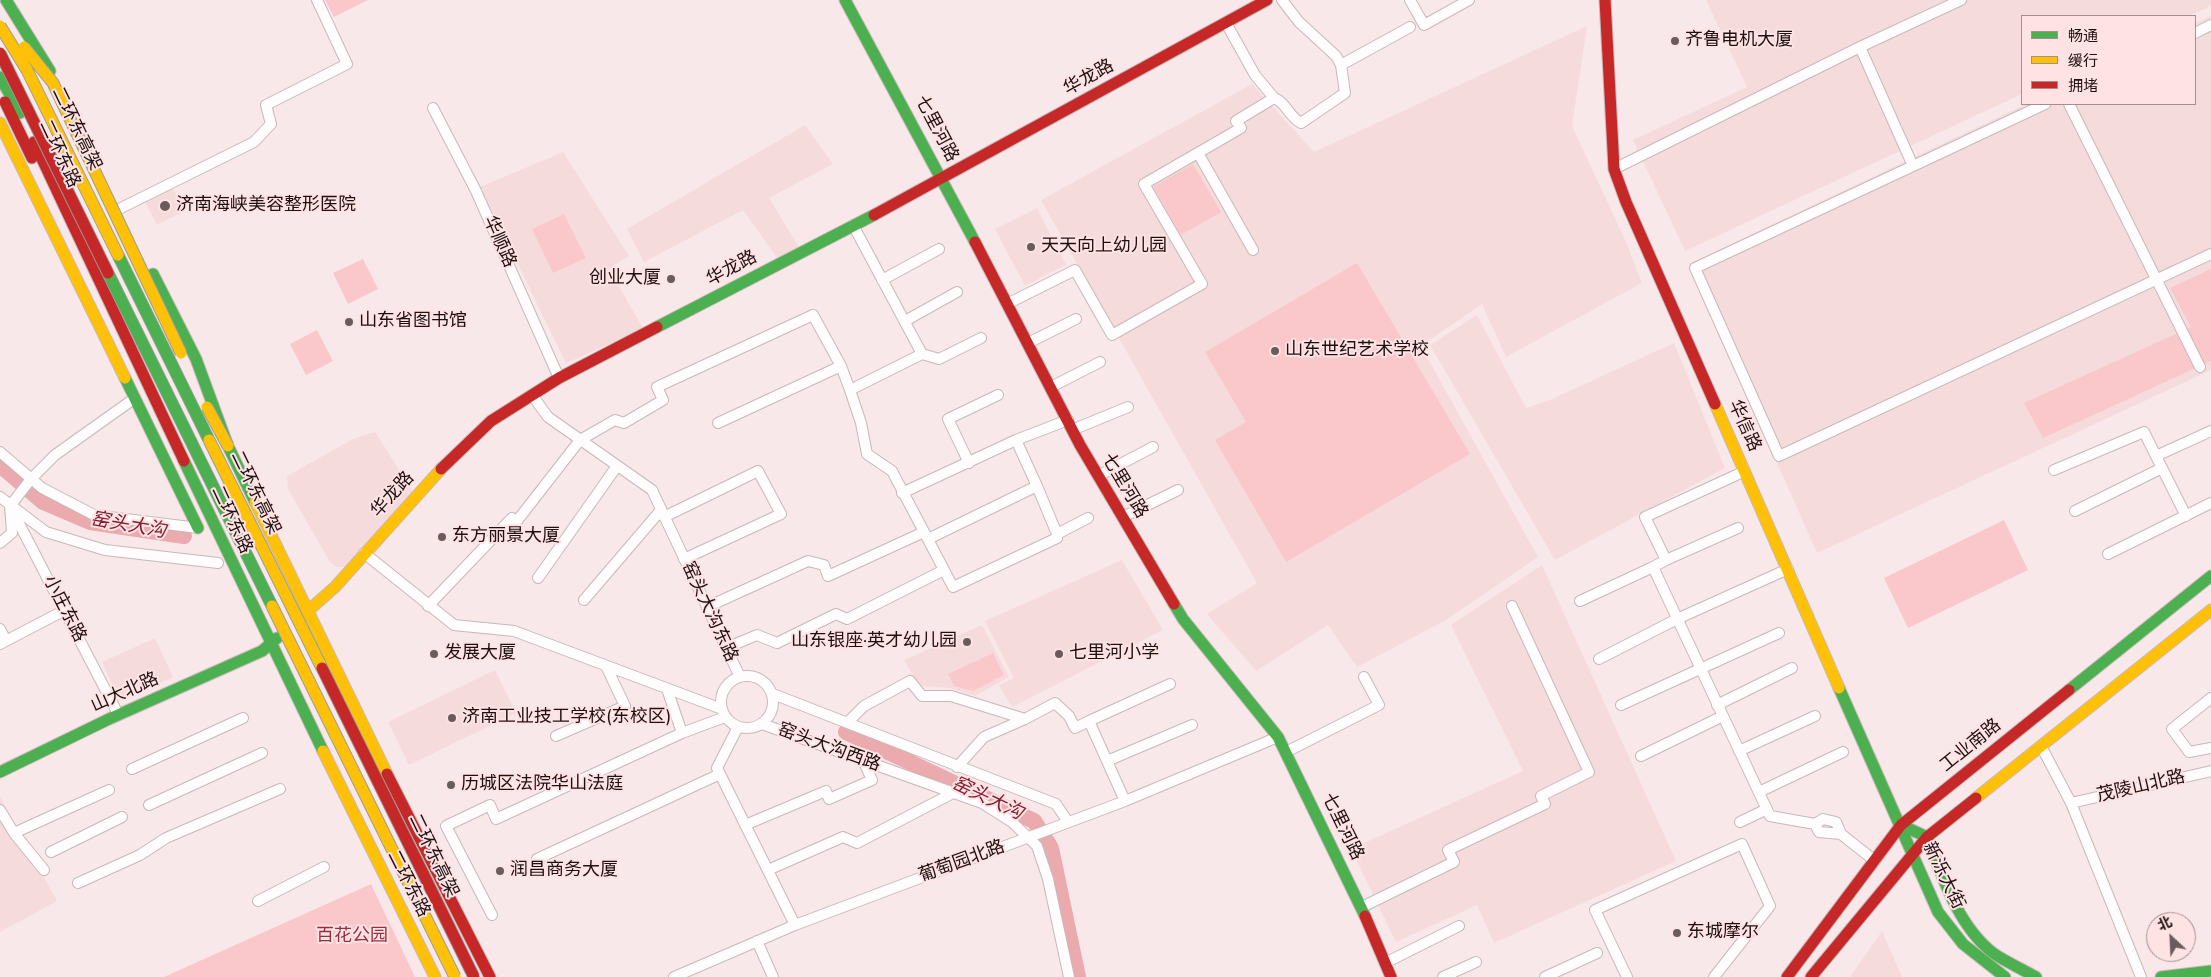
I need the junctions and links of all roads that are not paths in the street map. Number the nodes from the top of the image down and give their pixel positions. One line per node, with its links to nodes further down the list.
1 (6, 0): 31 (main road, 二环东路)
2 (317, 0): 31 (street)
3 (845, 0): 30 (main road, 七里河路)
4 (1267, 0): 12 (main road, 华龙路)
5 (1282, 0): 19 (street)
6 (1410, 0): 7 (street)
7 (1470, 0)
8 (1605, 0): 29 (main road, 华信路)
9 (1961, 0): 17 (street)
10 (0, 10): 60 (main road, 二环东路)
11 (0, 19): 60 (main road, bridge)
12 (1226, 23): 22 (street); 30 (main road, 华龙路)
13 (2211, 25): 16 (street)
14 (0, 26): 190 (main road, 二环东高架, bridge)
15 (1410, 27): 19 (street)
16 (2196, 32)
17 (1860, 47): 28 (street); 29 (street)
18 (0, 53): 189 (main road, 二环东高架, bridge)
19 (1341, 65): 22 (street)
20 (0, 77): 64 (main road, 二环东路)
21 (0, 92): 64 (main road)
22 (1274, 98): 27 (street)
23 (2043, 105): 28 (street)
24 (2069, 105): 36 (street)
25 (433, 108): 48 (street, 华顺路)
26 (0, 123): 53 (main road, 二环东路)
27 (1198, 153): 34 (street); 39 (street)
28 (1913, 166): 36 (street)
29 (1614, 169): 69 (main road, 华信路)
30 (943, 179): 32 (main road, 华龙路); 39 (main road, 七里河路)
31 (121, 208): 60 (main road, 二环东路)
32 (853, 225): 37 (street); 48 (main road, 华龙路)
33 (939, 249): 37 (street)
34 (1253, 250)
35 (2211, 254): 36 (street)
36 (2156, 279): 47 (street)
37 (882, 280): 41 (street)
38 (957, 292): 41 (street)
39 (1007, 304): 43 (main road, 七里河路)
40 (1076, 319): 43 (street)
41 (905, 321): 44 (street)
42 (981, 338): 44 (street)
43 (1028, 343): 49 (main road, 七里河路)
44 (922, 354): 50 (street)
45 (1100, 362): 49 (street)
46 (841, 366): 50 (street); 55 (street); 58 (street)
47 (2200, 367)
48 (559, 378): 51 (main road, 华龙路)
49 (1050, 387): 56 (main road, 七里河路)
50 (850, 390): 74 (street)
51 (532, 395): 58 (street, 窑头大沟东路); 88 (main road, 华龙路)
52 (998, 396): 65 (street)
53 (135, 398): 71 (street); 83 (main road, 二环东路)
54 (1128, 407): 56 (street)
55 (718, 423)
56 (1070, 426): 59 (street); 70 (main road, 七里河路)
57 (2211, 431): 63 (street)
58 (580, 440): 66 (street, 窑头大沟东路); 100 (street)
59 (1016, 440): 65 (street); 72 (street)
60 (228, 446): 104 (main road, 二环东路)
61 (1153, 447): 70 (street)
62 (0, 452): 71 (street)
63 (2156, 456): 67 (street); 68 (street)
64 (182, 457): 110 (main road, 二环东路)
65 (968, 463): 74 (street)
66 (617, 466): 79 (street, 窑头大沟东路); 97 (street)
67 (2162, 468): 78 (street); 80 (street)
68 (2054, 470)
69 (1745, 471): 91 (street); 94 (main road, 华信路)
70 (1098, 476): 81 (main road, 七里河路)
71 (31, 479): 77 (street); 83 (street)
72 (1037, 486): 85 (street); 86 (street)
73 (1178, 490): 81 (street)
74 (902, 493): 86 (street)
75 (0, 497): 77 (street)
76 (2211, 503): 80 (street)
77 (10, 506): 87 (street); 92 (street); 103 (street, 小庄东路)
78 (2075, 511)
79 (663, 513): 90 (street, 窑头大沟东路); 90 (street); 98 (street)
80 (2186, 516): 89 (street)
81 (1123, 517): 137 (main road, 七里河路)
82 (1088, 518): 85 (street)
83 (198, 528)
84 (1738, 528): 91 (street)
85 (1058, 534): 95 (street)
86 (926, 536): 95 (street); 102 (street)
87 (0, 543)
88 (364, 554): 100 (street); 104 (main road, 华龙路)
89 (2108, 554)
90 (684, 559): 102 (street, 窑头大沟东路)
91 (1666, 560): 93 (street)
92 (218, 563)
93 (1653, 567): 99 (street); 106 (street)
94 (1788, 569): 106 (street); 166 (main road, 华信路)
95 (944, 570): 111 (street)
96 (2211, 576): 166 (main road, 工业南路)
97 (538, 578)
98 (584, 600)
99 (1580, 601)
100 (428, 606): 113 (street)
101 (1512, 606): 179 (street)
102 (707, 607): 111 (street, 窑头大沟东路)
103 (65, 610): 109 (street); 124 (street, 小庄东路)
104 (308, 610): 110 (main road, 华龙路); 191 (main road, 二环东路)
105 (2211, 610): 138 (main road)
106 (1677, 619): 112 (street); 114 (street)
107 (0, 630): 109 (street)
108 (1779, 633): 114 (street)
109 (3, 642)
110 (268, 646): 124 (main road, 山大北路); 151 (main road, 山大北路); 188 (main road, 二环东路)
111 (726, 648): 116 (street, 窑头大沟东路)
112 (1599, 659)
113 (606, 666): 119 (street); 136 (street)
114 (1700, 668): 122 (street); 123 (street)
115 (1792, 668): 123 (street)
116 (740, 677): 120 (street, 窑头大沟东路); 125 (street)
117 (1364, 677): 141 (street)
118 (1170, 684): 130 (street)
119 (667, 689): 125 (street); 135 (street)
120 (773, 694): 131 (street, 窑头大沟东路); 132 (street)
121 (2211, 698): 139 (street)
122 (1621, 704)
123 (1718, 705): 126 (street)
124 (117, 712): 148 (main road, 山大北路)
125 (724, 713): 134 (street); 135 (street)
126 (1723, 716): 140 (street); 144 (street)
127 (1816, 716): 140 (street)
128 (243, 718): 149 (street)
129 (1025, 718): 130 (street); 131 (street); 147 (street)
130 (1090, 721): 146 (street)
131 (847, 723): 147 (street, 窑头大沟东路)
132 (762, 724): 134 (street, 窑头大沟西路); 145 (street, 窑头大沟西路)
133 (1192, 725): 146 (street)
134 (738, 727): 152 (street)
135 (682, 734): 180 (street)
136 (556, 736)
137 (1278, 736): 141 (main road, 七里河路); 157 (street, 葡萄园北路)
138 (2041, 746): 158 (street); 168 (main road)
139 (2211, 748)
140 (1740, 751): 155 (street)
141 (1286, 752): 179 (main road, 七里河路)
142 (1843, 752): 155 (street)
143 (262, 753): 159 (street)
144 (1641, 756)
145 (863, 760): 156 (street, 窑头大沟西路); 165 (street)
146 (1108, 761): 157 (street)
147 (957, 767): 163 (street, 窑头大沟东路)
148 (0, 768)
149 (132, 769)
150 (2211, 771): 158 (street, 茂陵山北路)
151 (0, 772)
152 (720, 774): 165 (street); 172 (street)
153 (280, 789): 177 (street)
154 (108, 790): 167 (street)
155 (1759, 792): 161 (street)
156 (953, 793): 169 (street, 窑头大沟西路); 176 (street)
157 (1126, 801): 163 (street, 葡萄园北路)
158 (2071, 804): 204 (street)
159 (150, 805)
160 (0, 810): 167 (street)
161 (1767, 810): 164 (street); 173 (street)
162 (122, 817): 170 (street)
163 (1068, 822): 169 (street, 葡萄园北路)
164 (1740, 822)
165 (746, 825): 176 (street)
166 (1901, 825): 168 (main road); 171 (main road, 新泺大街); 173 (main road, 工业南路)
167 (14, 833): 175 (street)
168 (1927, 837): 171 (main road); 203 (main road, 新泺大街)
169 (1028, 838): 181 (street, 葡萄园北路); 194 (street, 窑头大沟西路)
170 (51, 852)
171 (1912, 855): 201 (main road); 202 (main road, 新泺大街)
172 (537, 859)
173 (1874, 861): 200 (main road, 工业南路)
174 (324, 867): 178 (street)
175 (44, 870)
176 (768, 870): 181 (street)
177 (78, 883)
178 (258, 901)
179 (1362, 907): 185 (main road, 七里河路)
180 (492, 915)
181 (795, 925): 183 (street, 葡萄园北路)
182 (1459, 926): 185 (street)
183 (757, 941): 192 (street, 葡萄园北路); 193 (street)
184 (1597, 953): 197 (street)
185 (1387, 962): 195 (main road, 七里河路)
186 (1476, 962): 196 (street)
187 (2211, 971): 205 (main road)
188 (436, 977)
189 (455, 977)
190 (474, 977)
191 (490, 977)
192 (674, 977)
193 (773, 977)
194 (1069, 977)
195 (1391, 977)
196 (1443, 977)
197 (1545, 977)
198 (1627, 977): 199 (street)
199 (1714, 977)
200 (1787, 977)
201 (1811, 977)
202 (2005, 977)
203 (2036, 977)
204 (2141, 977)
205 (2160, 977)

